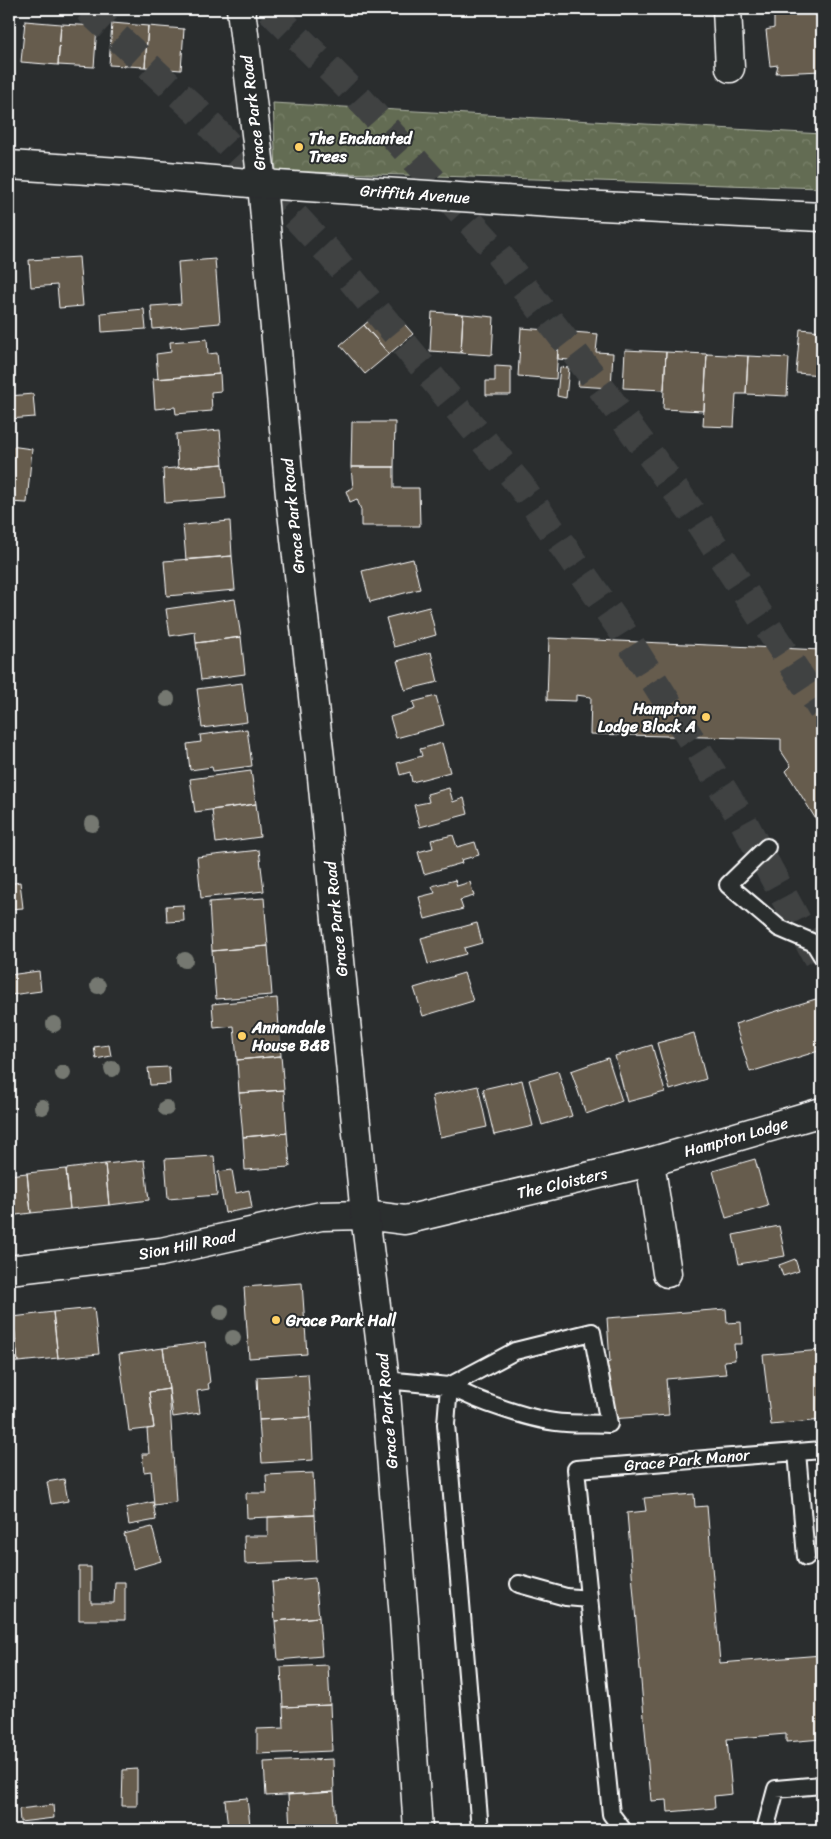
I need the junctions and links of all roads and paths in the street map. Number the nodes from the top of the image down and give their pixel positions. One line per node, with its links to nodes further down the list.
1 (241, 9): 5 (street, Grace Park Road)
2 (728, 9): 3 (street)
3 (730, 68)
4 (9, 165): 5 (street, Griffith Avenue)
5 (262, 184): 6 (street, Griffith Avenue); 11 (street, Grace Park Road)
6 (822, 217)
7 (767, 847): 8 (lane)
8 (822, 956)
9 (822, 1112): 10 (street, Hampton Lodge)
10 (650, 1162): 11 (street, The Cloisters); 13 (street)
11 (365, 1215): 12 (street, Sion Hill Road); 14 (street, Grace Park Road)
12 (9, 1270)
13 (667, 1273)
14 (385, 1380): 15 (lane); 22 (street, Grace Park Road)
15 (449, 1386): 15 (lane); 23 (lane)
16 (822, 1450): 17 (lane, Grace Park Manor)
17 (797, 1452): 18 (lane); 20 (lane, Grace Park Manor)
18 (806, 1556)
19 (520, 1584): 20 (lane)
20 (589, 1599): 24 (lane)
21 (822, 1785): 25 (lane)
22 (418, 1830)
23 (480, 1830)
24 (623, 1830)
25 (766, 1830)

